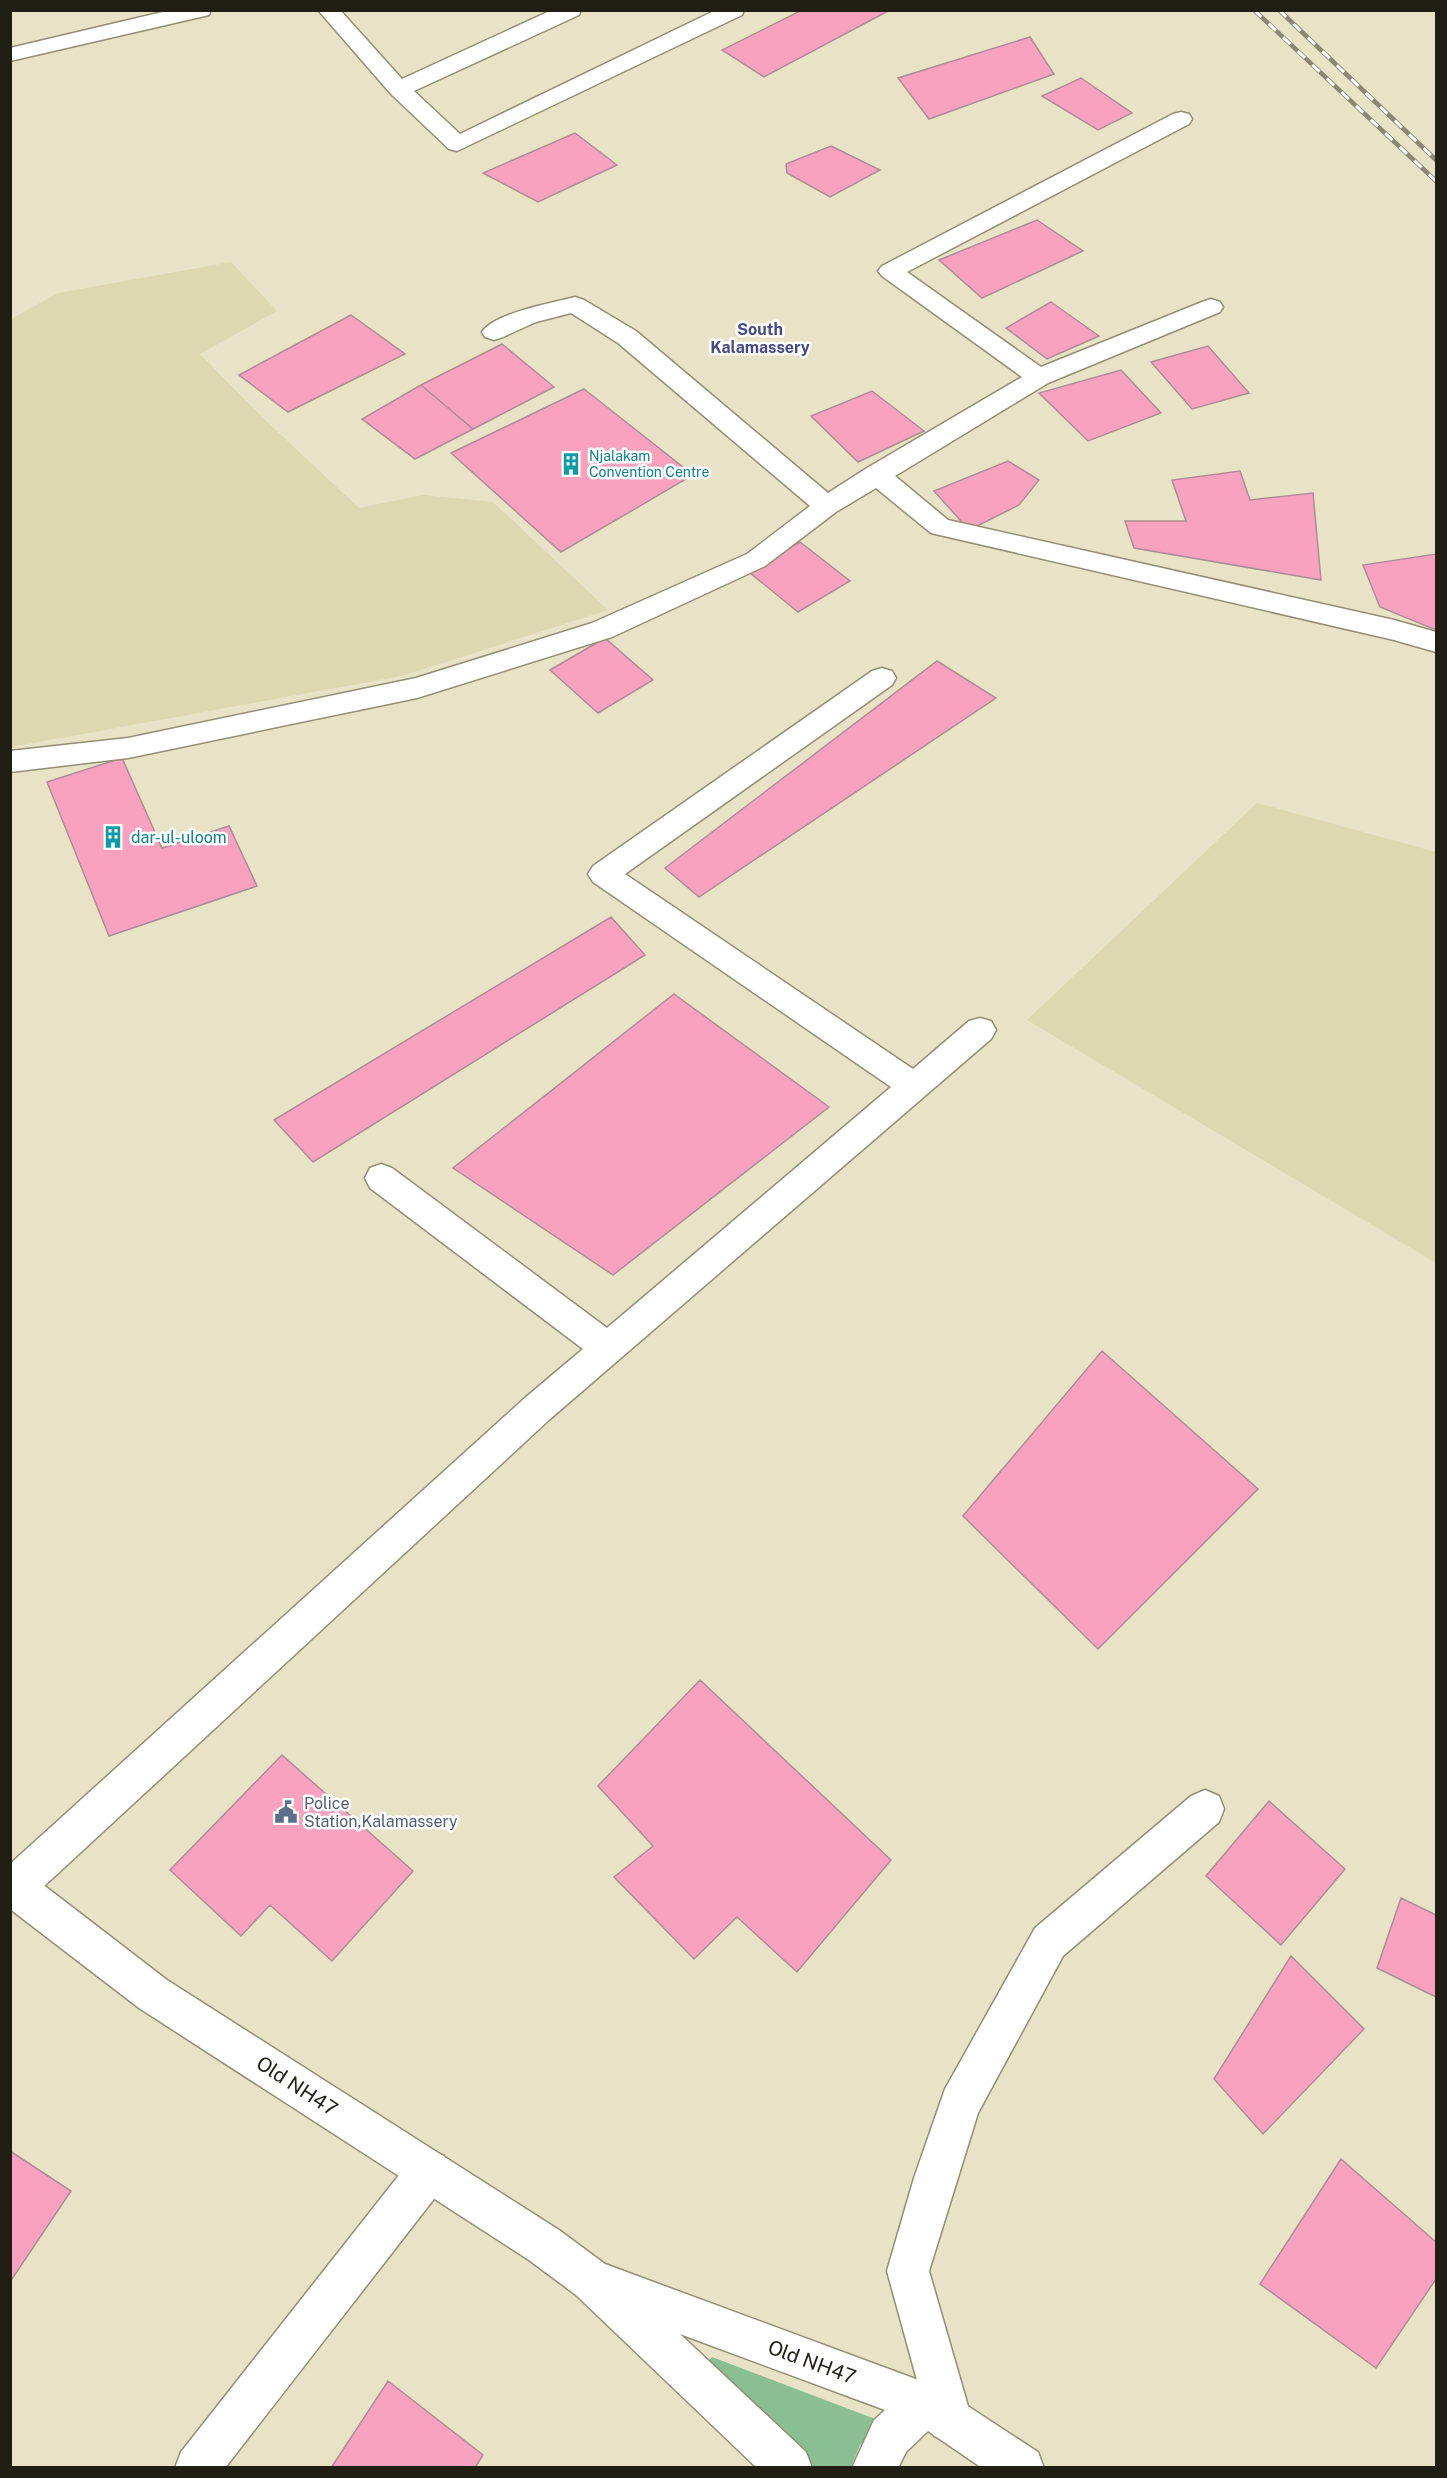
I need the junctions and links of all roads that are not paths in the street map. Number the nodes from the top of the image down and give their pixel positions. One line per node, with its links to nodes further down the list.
1 (201, 10): 5 (street)
2 (328, 10): 6 (street)
3 (571, 10): 6 (street)
4 (734, 10): 6 (street)
5 (10, 55)
6 (399, 89)
7 (1181, 119): 10 (street)
8 (1211, 307): 10 (street)
9 (494, 332): 12 (street)
10 (1038, 377): 11 (street)
11 (876, 474): 12 (street); 13 (street)
12 (826, 506): 15 (street)
13 (1437, 642)
14 (882, 678): 17 (street)
15 (10, 762)
16 (980, 1030): 17 (street)
17 (914, 1086): 19 (street)
18 (381, 1178): 19 (street)
19 (608, 1347): 21 (street)
20 (1205, 1809): 24 (street)
21 (12, 1886): 22 (street, Old NH47)
22 (429, 2171): 23 (street, Old NH47); 25 (street)
23 (591, 2280): 24 (street, Old NH47); 26 (street, Old NH47)
24 (938, 2412): 27 (street); 28 (street, Old NH47)
25 (197, 2468)
26 (790, 2468)
27 (874, 2468)
28 (1022, 2468)

